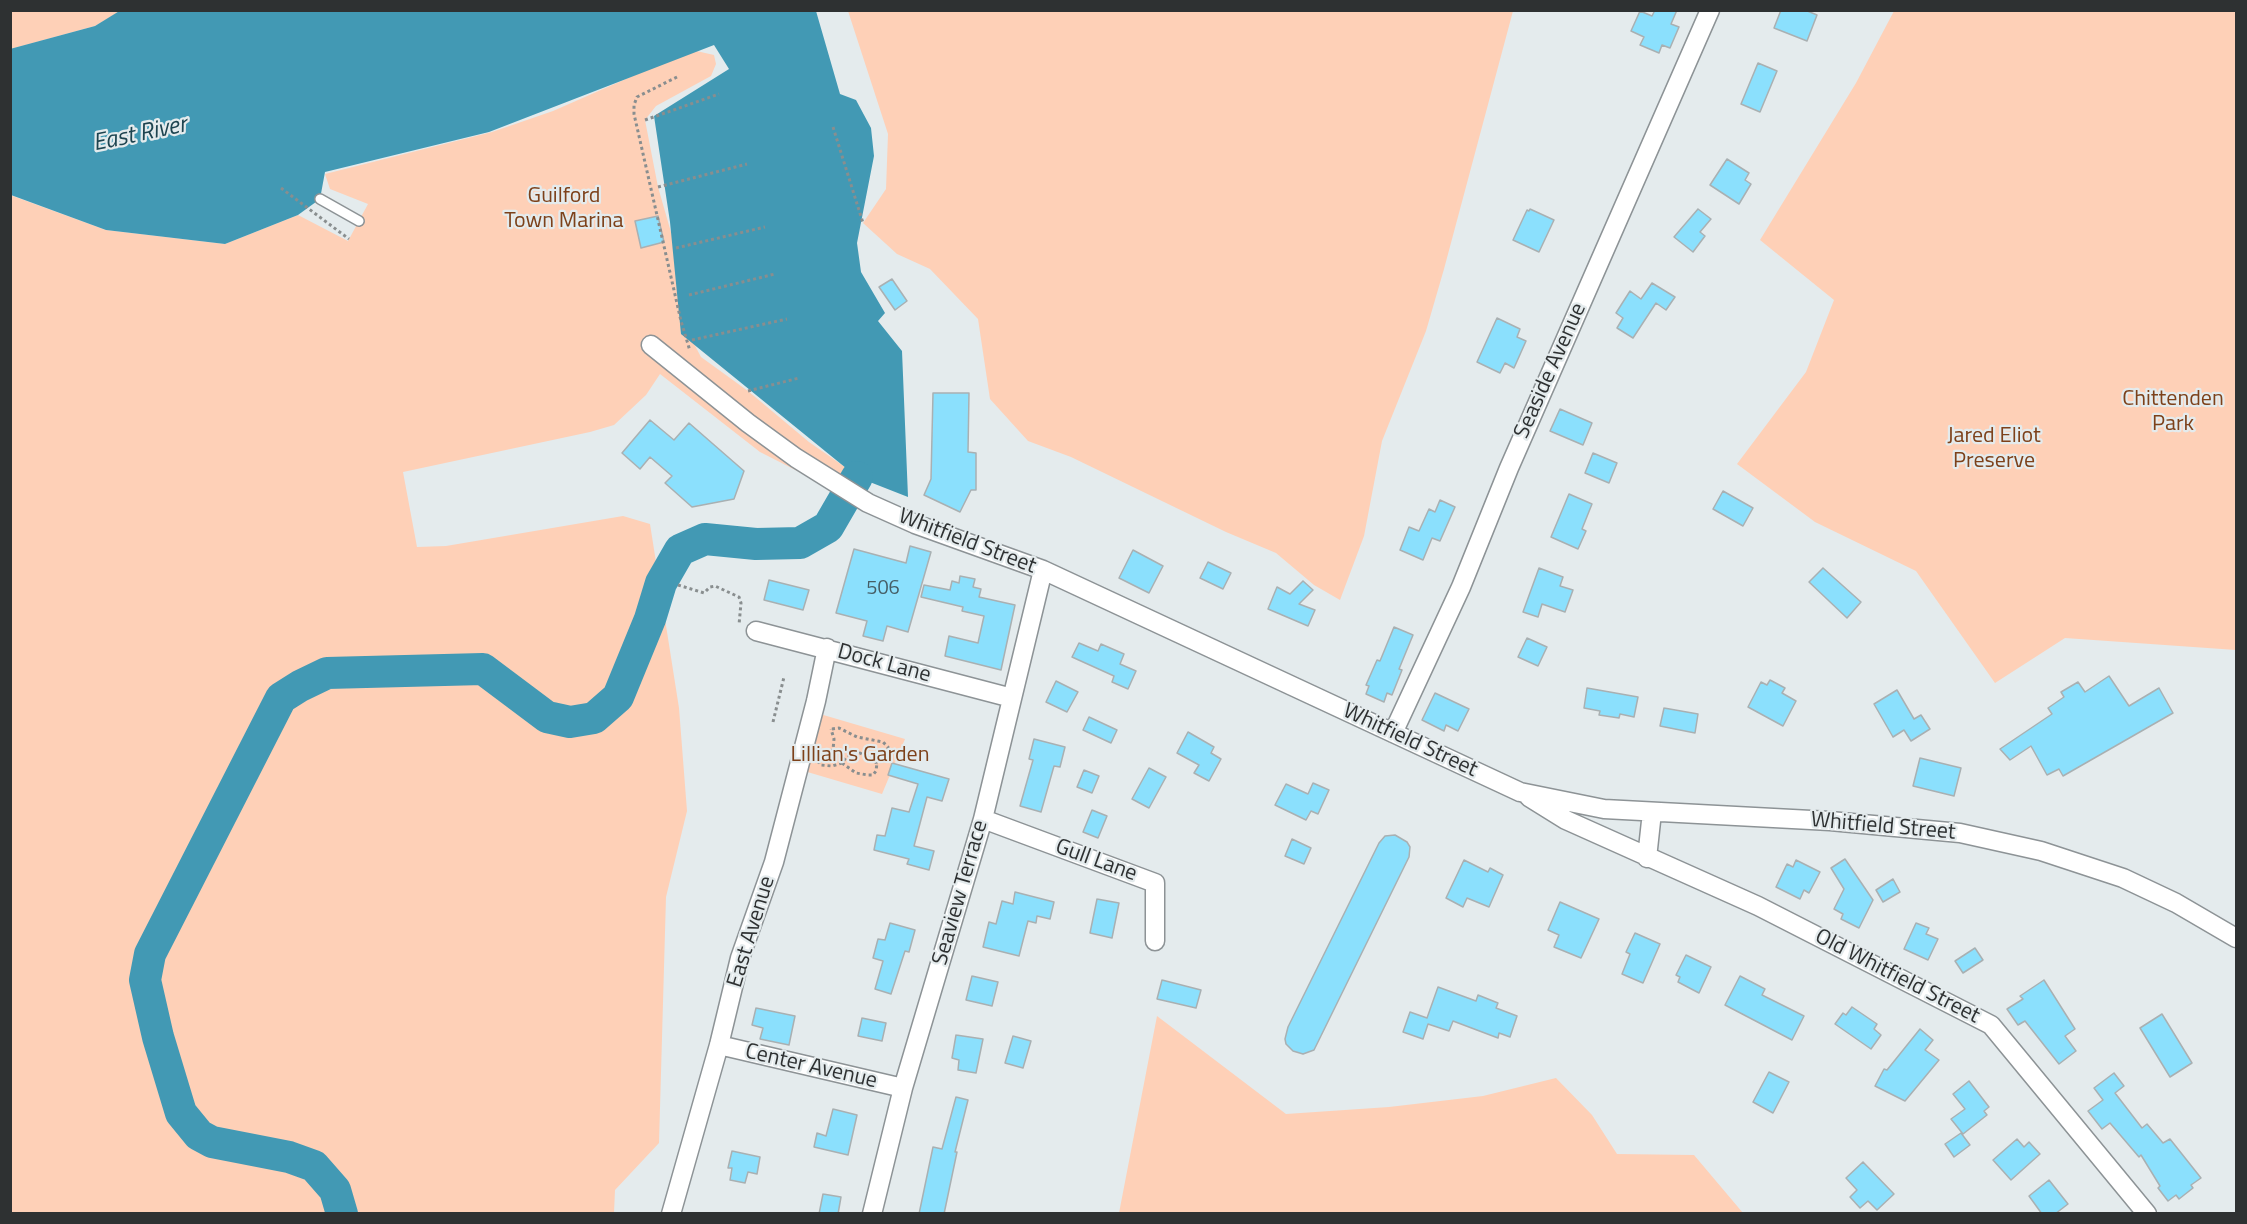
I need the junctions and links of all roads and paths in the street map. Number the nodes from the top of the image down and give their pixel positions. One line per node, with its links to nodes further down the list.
1 (1710, 10): 30 (street, Seaside Avenue)
2 (677, 77): 20 (path)
3 (719, 94): 4 (path)
4 (645, 120)
5 (833, 127): 11 (path)
6 (747, 164): 7 (path)
7 (658, 187)
8 (281, 188): 13 (path)
9 (320, 199): 10 (lane)
10 (359, 221)
11 (863, 223)
12 (765, 227): 14 (path)
13 (349, 239)
14 (675, 248)
15 (775, 274): 16 (path)
16 (689, 296)
17 (787, 319): 18 (path)
18 (692, 340)
19 (651, 345): 23 (street, Whitfield Street)
20 (690, 351)
21 (799, 378): 22 (path)
22 (748, 391)
23 (1043, 570): 28 (street, Seaview Terrace); 30 (street, Whitfield Street)
24 (678, 585): 25 (path)
25 (747, 628): 26 (street, Dock Lane)
26 (826, 648): 28 (street, Dock Lane); 39 (street, East Avenue)
27 (784, 677): 29 (path)
28 (1012, 698): 35 (street, Seaview Terrace)
29 (773, 722)
30 (1393, 733): 33 (street, Whitfield Street)
31 (842, 763): 32 (path); 32 (path); 32 (path)
32 (877, 764)
33 (1520, 792): 34 (street, Whitfield Street); 36 (street, Old Whitfield Street)
34 (1652, 812): 36 (street); 37 (street, Whitfield Street)
35 (983, 819): 38 (street, Gull Lane); 40 (street, Seaview Terrace)
36 (1647, 858): 43 (street, Old Whitfield Street)
37 (2236, 938)
38 (1155, 941)
39 (719, 1045): 40 (street, Center Avenue); 41 (street, East Avenue)
40 (903, 1088): 42 (street, Seaview Terrace)
41 (671, 1214)
42 (872, 1214)
43 (2147, 1214)

